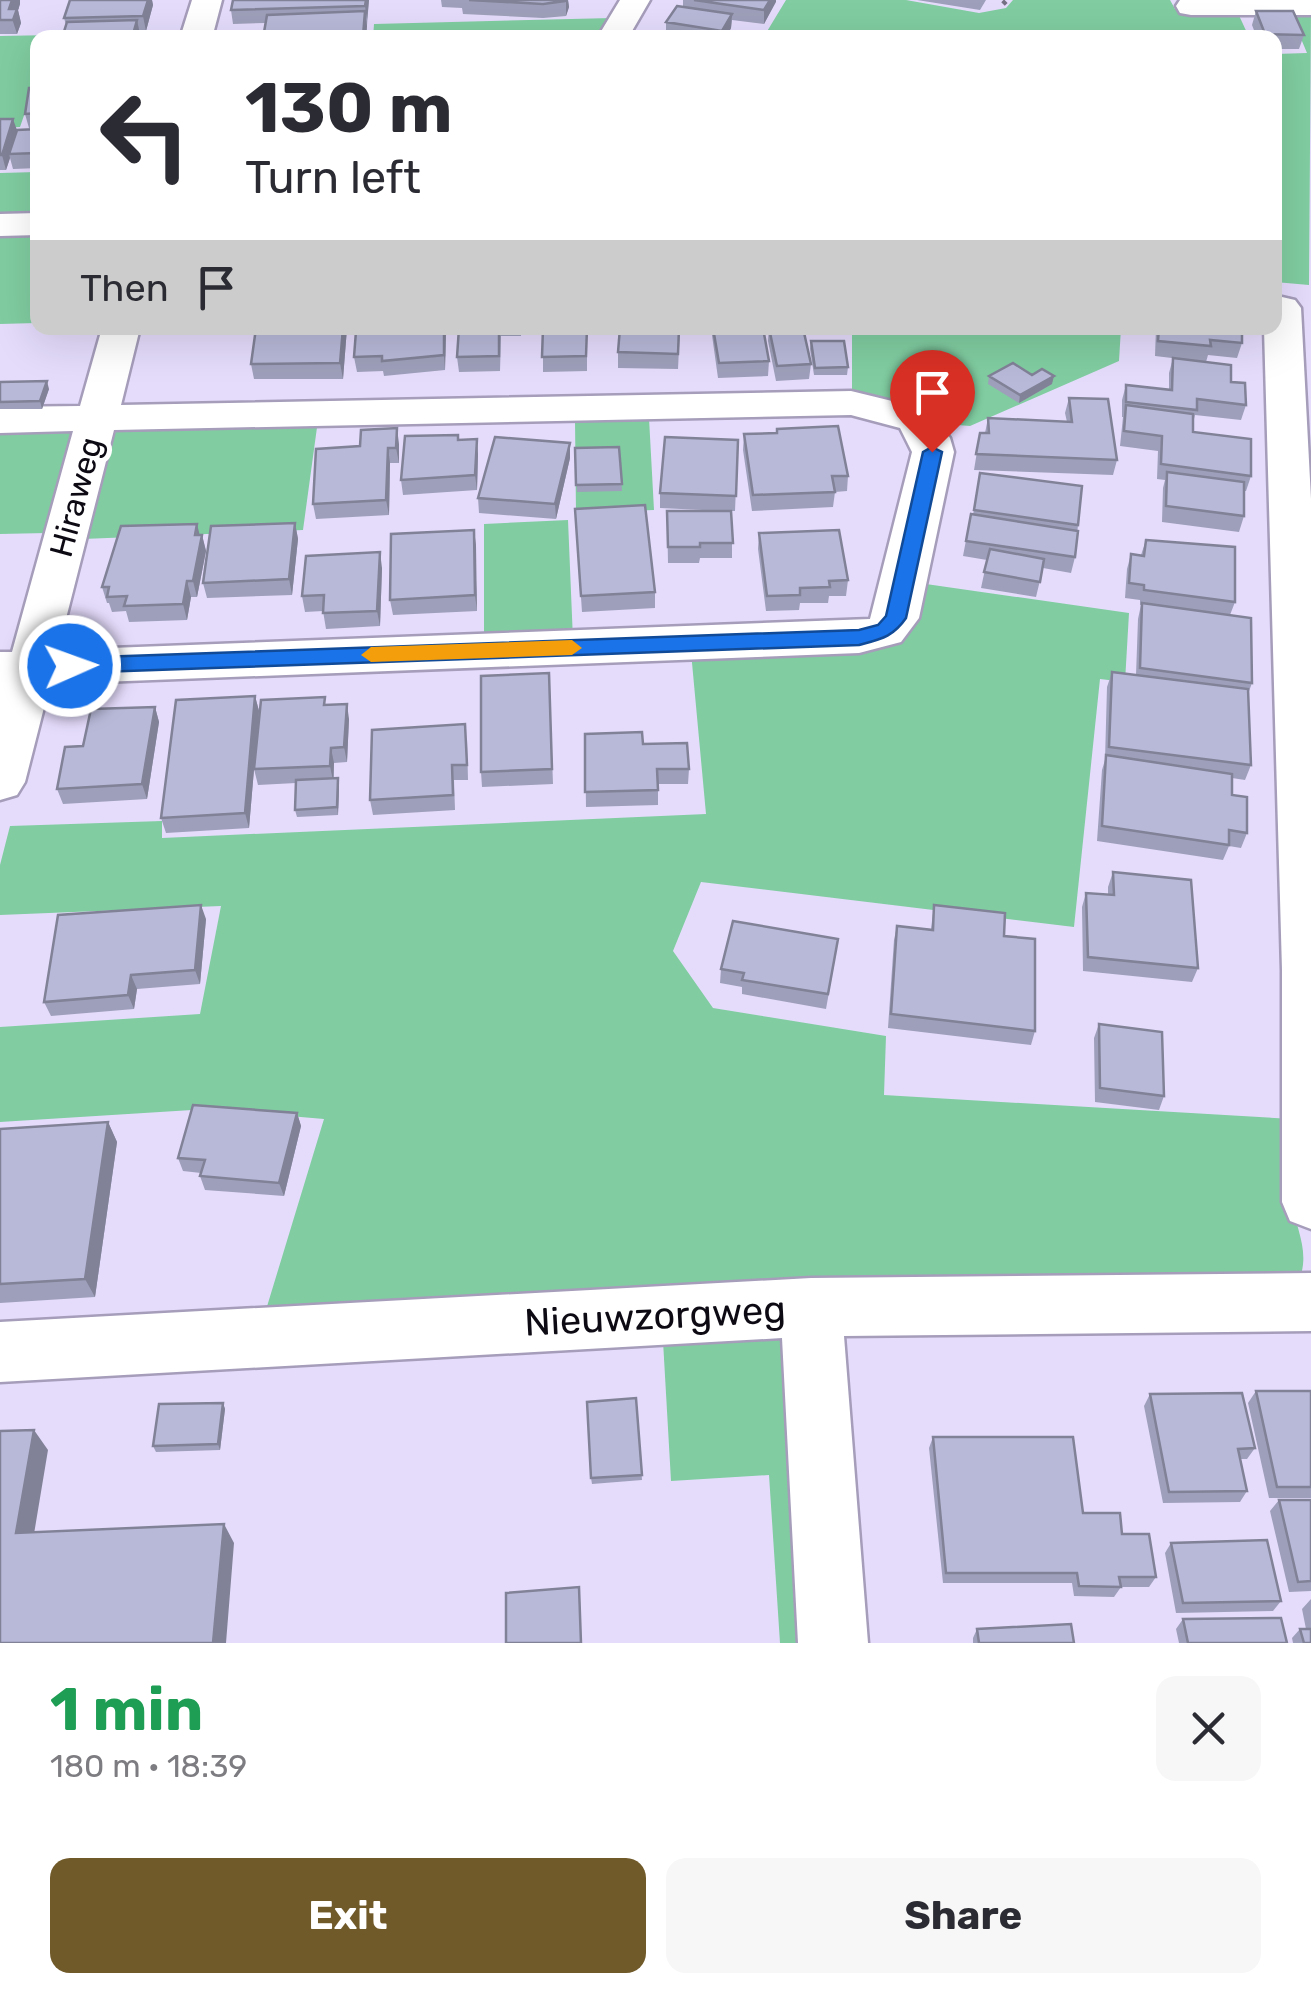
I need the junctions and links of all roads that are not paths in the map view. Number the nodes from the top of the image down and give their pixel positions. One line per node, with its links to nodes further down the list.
1 (207, 0): 5 (street)
2 (636, 0): 6 (street)
3 (1190, 6): 4 (street)
4 (1311, 6)
5 (198, 30)
6 (617, 30)
7 (30, 224): 8 (street)
8 (0, 225)
9 (1282, 308): 15 (street)
10 (119, 335): 11 (street, Hiraweg)
11 (98, 418): 12 (street); 13 (street, Hiraweg); 13 (street)
12 (0, 420)
13 (15, 668): 14 (street, Hiraweg)
14 (0, 782)
15 (1311, 1202)
16 (1311, 1302): 17 (street, Nieuwzorgweg)
17 (811, 1307): 18 (street, Nieuwzorgweg); 19 (street)
18 (0, 1352)
19 (833, 1643)

